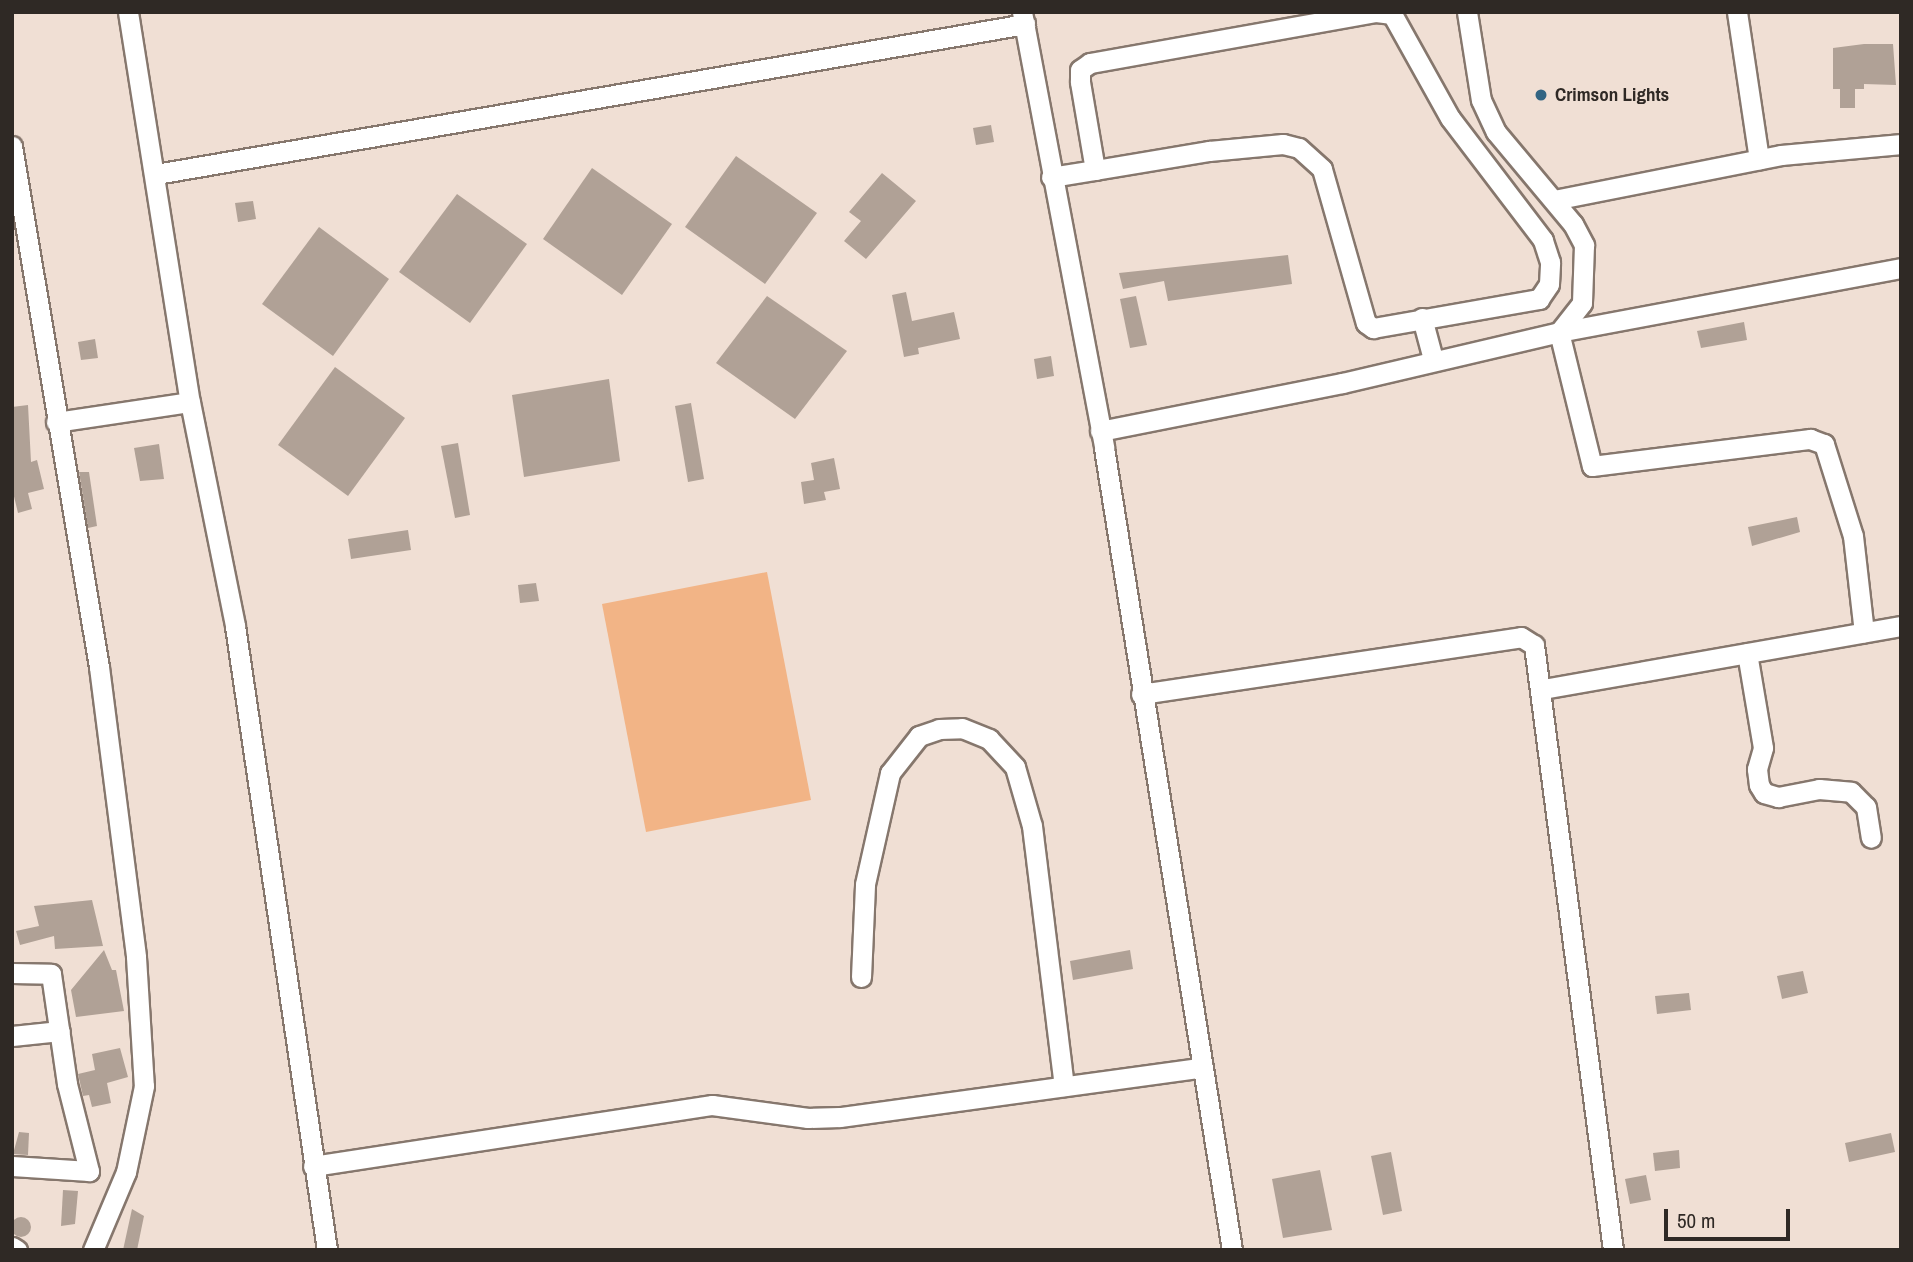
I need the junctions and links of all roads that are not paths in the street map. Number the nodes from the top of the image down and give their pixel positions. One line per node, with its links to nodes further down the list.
1 (128, 12): 9 (street)
2 (1467, 12): 11 (street)
3 (1737, 12): 7 (street)
4 (1023, 18): 9 (street); 10 (street)
5 (1901, 144): 7 (street)
6 (12, 146): 12 (street)
7 (1759, 159): 11 (street)
8 (1095, 170): 10 (street); 14 (street); 14 (street)
9 (156, 174): 17 (street)
10 (1051, 177): 19 (street)
11 (1554, 200): 15 (street)
12 (20, 227): 18 (street)
13 (1901, 268): 15 (street)
14 (1422, 318): 16 (street)
15 (1559, 332): 16 (street); 21 (street)
16 (1433, 359): 19 (street)
17 (190, 401): 18 (street); 33 (street)
18 (56, 422): 34 (street)
19 (1100, 431): 24 (street)
20 (1901, 626): 21 (street)
21 (1864, 632): 22 (street)
22 (1747, 653): 23 (street); 25 (street)
23 (1543, 689): 24 (street); 37 (street)
24 (1141, 694): 30 (street)
25 (1871, 838)
26 (12, 973): 28 (street)
27 (861, 976): 31 (street)
28 (60, 1031): 29 (street); 32 (street)
29 (12, 1036)
30 (1203, 1067): 31 (street); 36 (street)
31 (1064, 1086): 33 (street)
32 (12, 1166)
33 (313, 1166): 35 (street)
34 (93, 1250)
35 (327, 1250)
36 (1232, 1250)
37 (1613, 1250)

